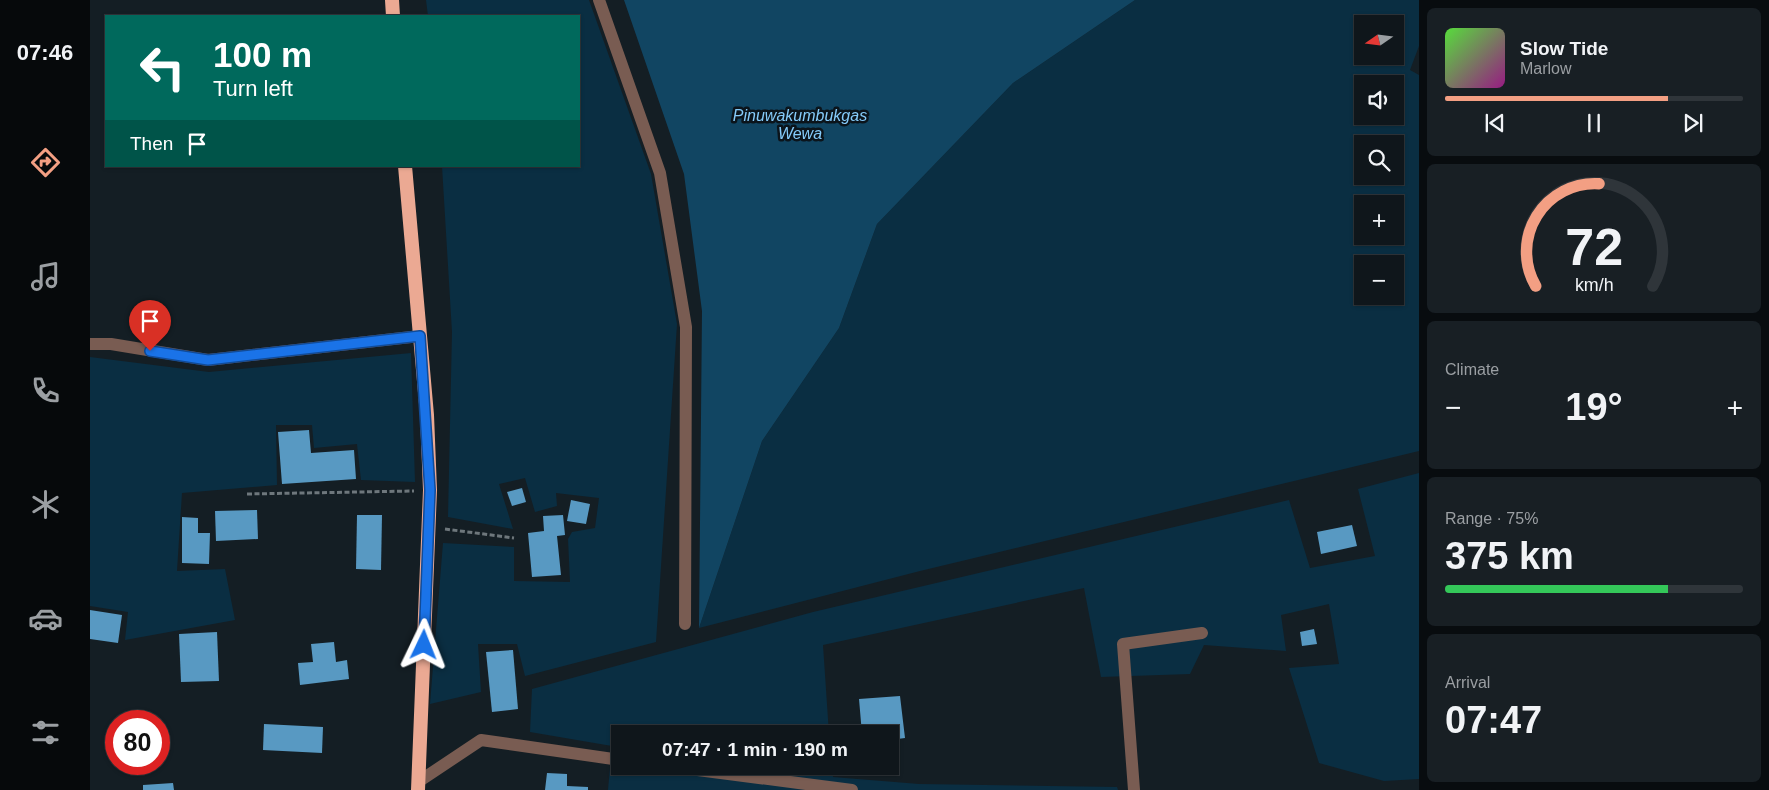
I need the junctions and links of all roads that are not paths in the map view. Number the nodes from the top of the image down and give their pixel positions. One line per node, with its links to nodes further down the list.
1 (392, 0): 3 (highway)
2 (599, 0): 7 (street)
3 (393, 15)
4 (406, 167): 5 (highway)
5 (420, 336): 6 (street); 11 (highway)
6 (90, 344)
7 (685, 624)
8 (1202, 633): 13 (street)
9 (611, 759): 11 (street)
10 (736, 775): 12 (street)
11 (418, 786)
12 (852, 790)
13 (1134, 790)

